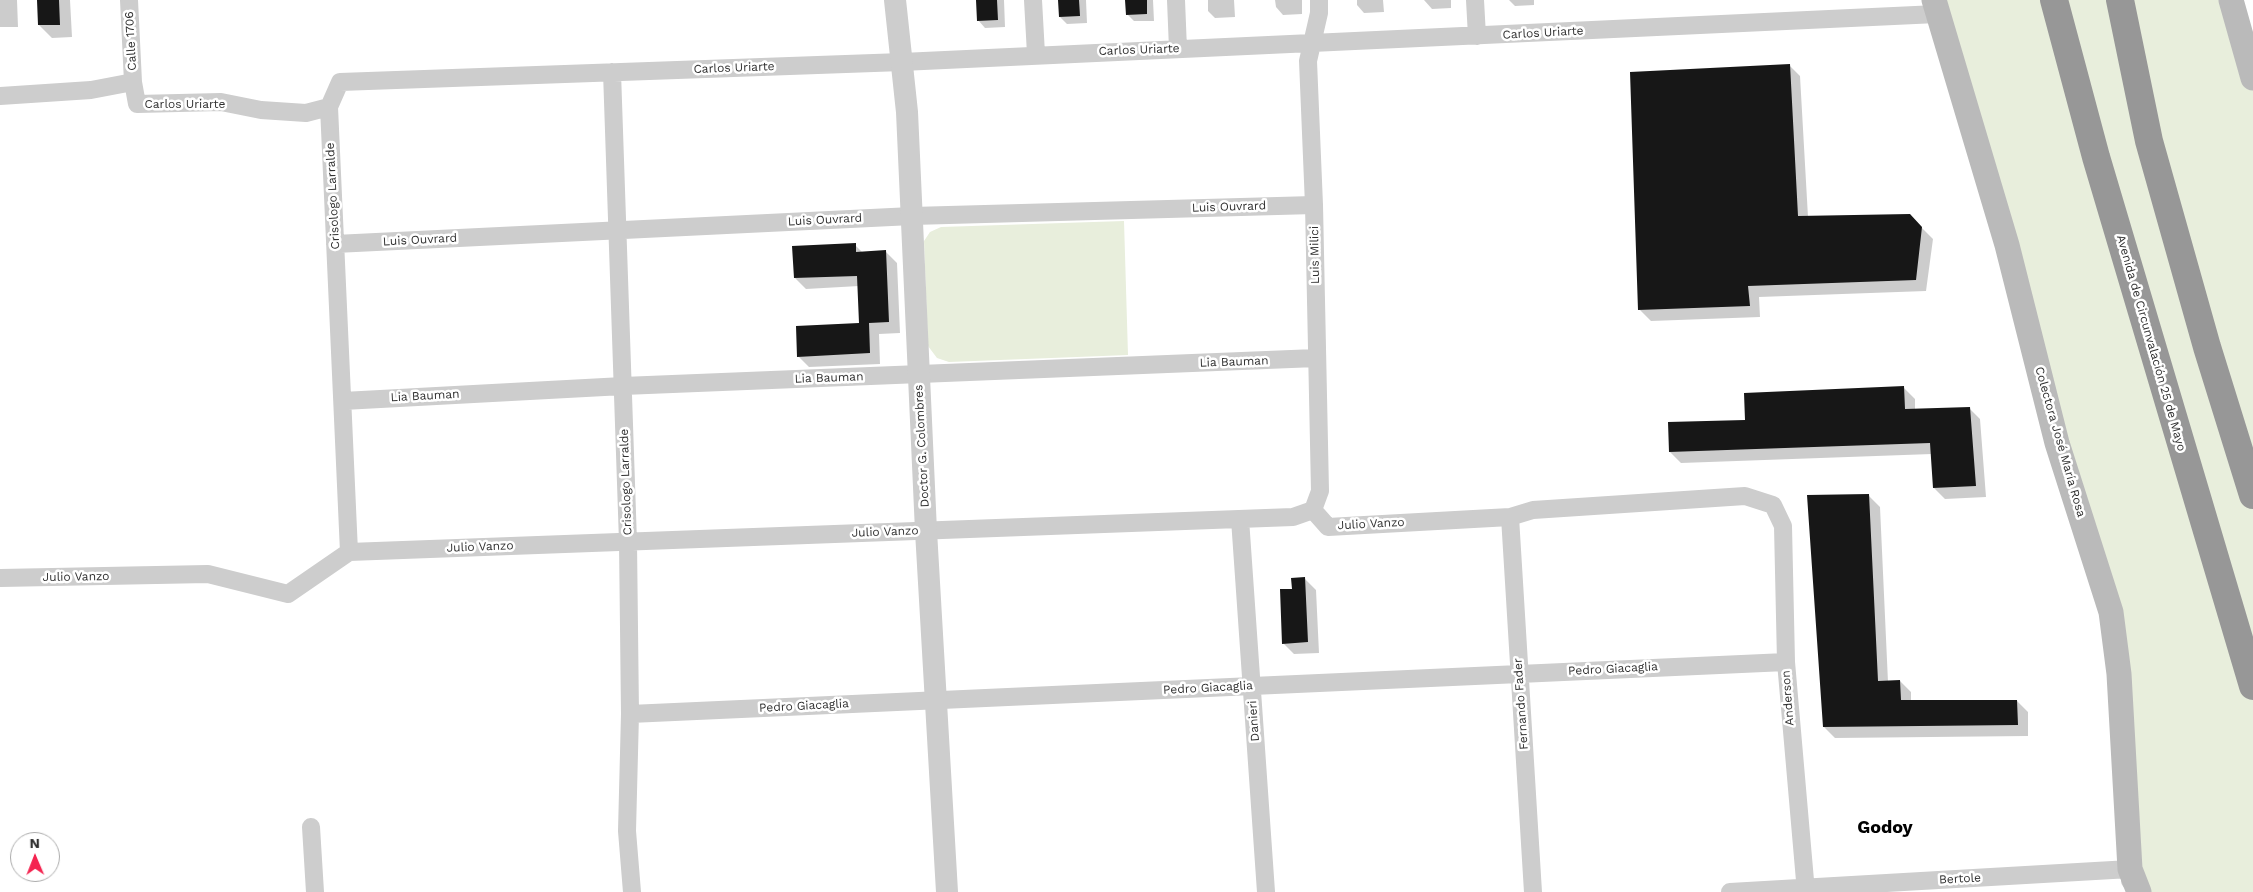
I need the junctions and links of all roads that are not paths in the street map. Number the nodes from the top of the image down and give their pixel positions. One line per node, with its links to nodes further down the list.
1 (129, 0): 19 (street, Calle 1706)
2 (895, 0): 16 (street, Doctor G. Colombres)
3 (1033, 0): 15 (street)
4 (1176, 0): 14 (street)
5 (1319, 0): 13 (street, Luis Milici)
6 (1475, 0): 12 (street)
7 (2054, 0): 44 (highway, Avenida de Circunvalación 25 de Mayo)
8 (2120, 0): 23 (highway)
9 (2140, 0): 23 (highway)
10 (2231, 0): 18 (main road)
11 (1935, 7): 12 (street, Carlos Uriarte); 48 (main road, Colectora José María Rosa)
12 (1477, 36): 13 (street, Carlos Uriarte)
13 (1312, 42): 14 (street, Carlos Uriarte); 24 (street, Luis Milici)
14 (1178, 49): 15 (street, Carlos Uriarte)
15 (1036, 54): 16 (street, Carlos Uriarte)
16 (902, 62): 17 (street, Carlos Uriarte); 25 (street, Doctor G. Colombres)
17 (612, 72): 20 (street, Carlos Uriarte); 26 (street, Crisologo Larralde)
18 (2253, 78)
19 (134, 82): 21 (street, Carlos Uriarte); 22 (street, Carlos Uriarte)
20 (340, 82): 22 (street, Crisologo Larralde)
21 (0, 96)
22 (329, 107): 27 (street, Crisologo Larralde)
23 (2149, 141): 32 (highway)
24 (1314, 205): 25 (street, Luis Ouvrard); 28 (street, Luis Milici)
25 (912, 216): 26 (street, Luis Ouvrard); 29 (street, Doctor G. Colombres)
26 (617, 230): 27 (street, Luis Ouvrard); 30 (street, Crisologo Larralde)
27 (335, 244): 31 (street, Crisologo Larralde)
28 (1316, 358): 29 (street, Lia Bauman); 34 (street, Luis Milici)
29 (919, 374): 30 (street, Lia Bauman); 37 (street, Doctor G. Colombres)
30 (623, 386): 31 (street, Lia Bauman); 38 (street, Crisologo Larralde)
31 (343, 401): 39 (street, Crisologo Larralde)
32 (2253, 495)
33 (1773, 505): 35 (street, Julio Vanzo); 41 (street, Anderson)
34 (1313, 510): 35 (street, Julio Vanzo); 36 (street, Julio Vanzo)
35 (1510, 517): 42 (street, Fernando Fader)
36 (1240, 519): 37 (street, Julio Vanzo); 43 (street, Danieri)
37 (926, 531): 38 (street, Julio Vanzo); 45 (street, Doctor G. Colombres)
38 (628, 542): 39 (street, Julio Vanzo); 46 (street, Crisologo Larralde)
39 (349, 552): 40 (street, Julio Vanzo)
40 (0, 578)
41 (1786, 662): 42 (street, Pedro Giacaglia); 49 (street, Anderson)
42 (1520, 673): 43 (street, Pedro Giacaglia); 54 (street, Fernando Fader)
43 (1252, 686): 45 (street, Pedro Giacaglia); 53 (street, Danieri)
44 (2253, 686)
45 (936, 700): 46 (street, Pedro Giacaglia); 52 (street, Doctor G. Colombres)
46 (630, 714): 51 (street, Crisologo Larralde)
47 (311, 827): 50 (street)
48 (2130, 881): 49 (street, Bertole); 56 (main road, Colectora José María Rosa)
49 (1805, 890): 55 (street, Bertole)
50 (315, 892)
51 (632, 892)
52 (947, 892)
53 (1266, 892)
54 (1533, 892)
55 (1730, 892)
56 (2139, 892)

